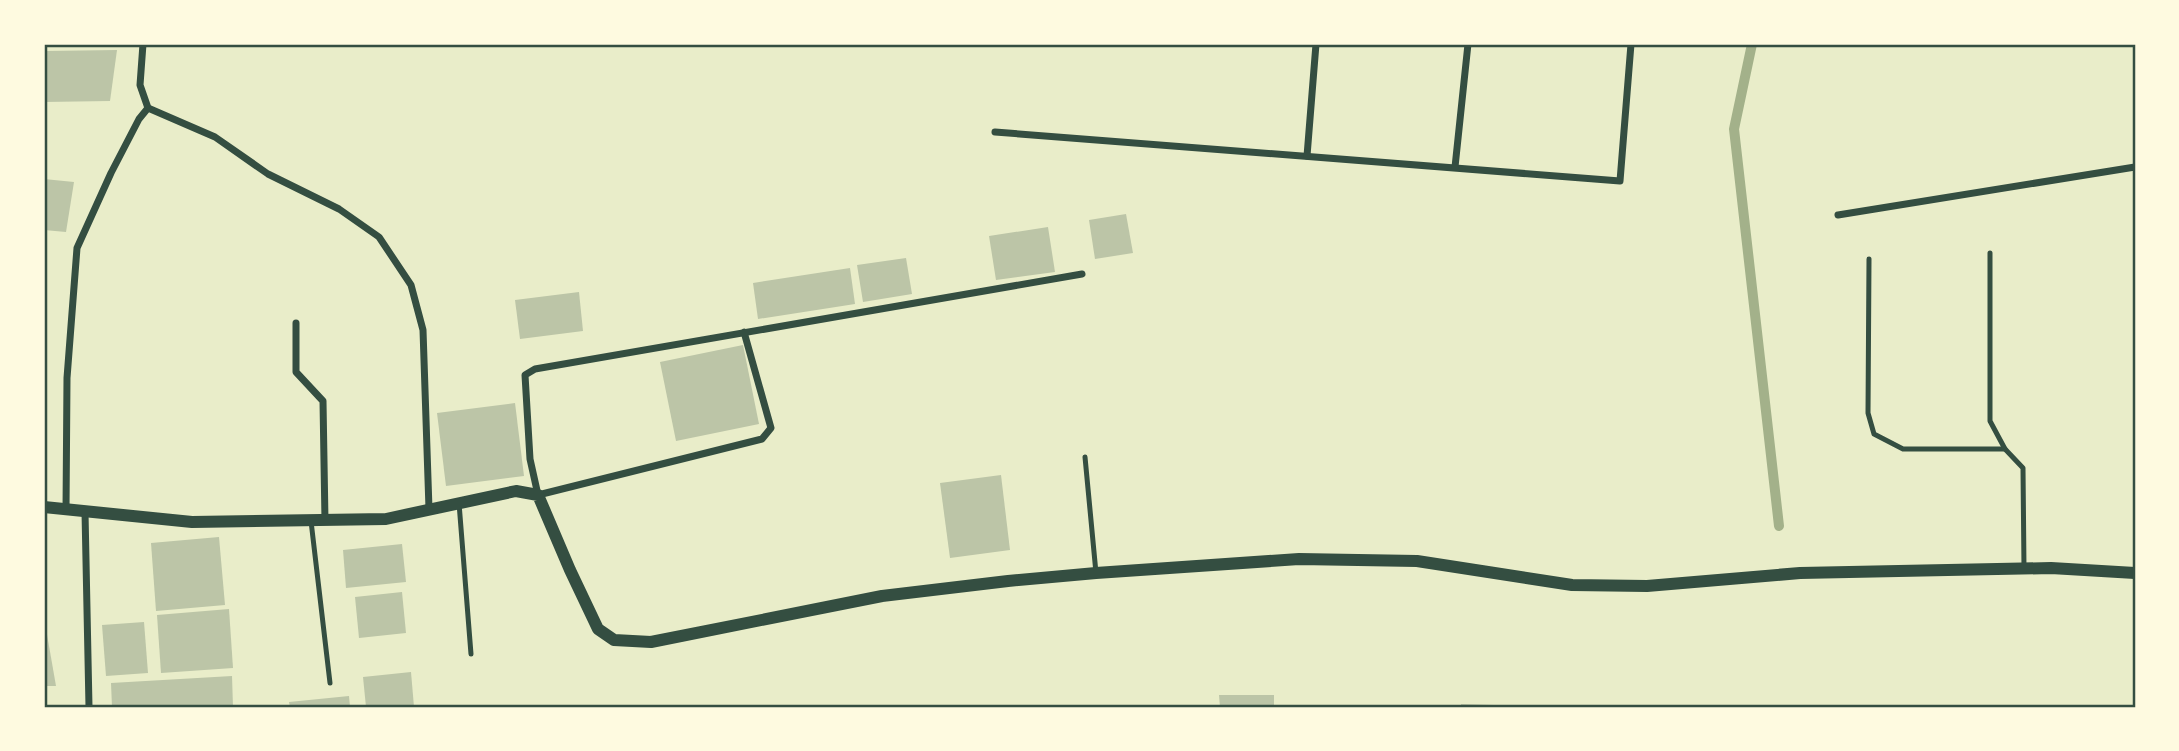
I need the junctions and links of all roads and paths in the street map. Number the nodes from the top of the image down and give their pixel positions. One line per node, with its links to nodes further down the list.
1 (143, 44): 5 (street)
2 (1316, 44): 7 (street)
3 (1468, 44): 8 (street)
4 (1631, 44): 8 (street)
5 (148, 108): 21 (street); 22 (street)
6 (995, 132): 7 (street)
7 (1307, 156): 8 (street)
8 (1455, 167)
9 (2135, 167): 10 (street)
10 (1838, 215)
11 (1990, 253): 16 (lane)
12 (1869, 259): 16 (lane)
13 (1082, 274): 15 (street)
14 (296, 323): 24 (street)
15 (744, 332): 18 (street); 18 (street)
16 (2004, 449): 26 (lane)
17 (1085, 457): 27 (lane)
18 (538, 495): 19 (street); 27 (street)
19 (459, 503): 21 (street); 29 (lane)
20 (44, 508): 22 (street)
21 (429, 509): 24 (street)
22 (66, 510): 23 (street)
23 (85, 512): 25 (street); 31 (street)
24 (325, 520): 25 (street)
25 (311, 521): 30 (lane)
26 (2024, 568): 27 (street); 28 (street)
27 (1097, 573)
28 (2135, 573)
29 (471, 654)
30 (330, 682)
31 (89, 707)

